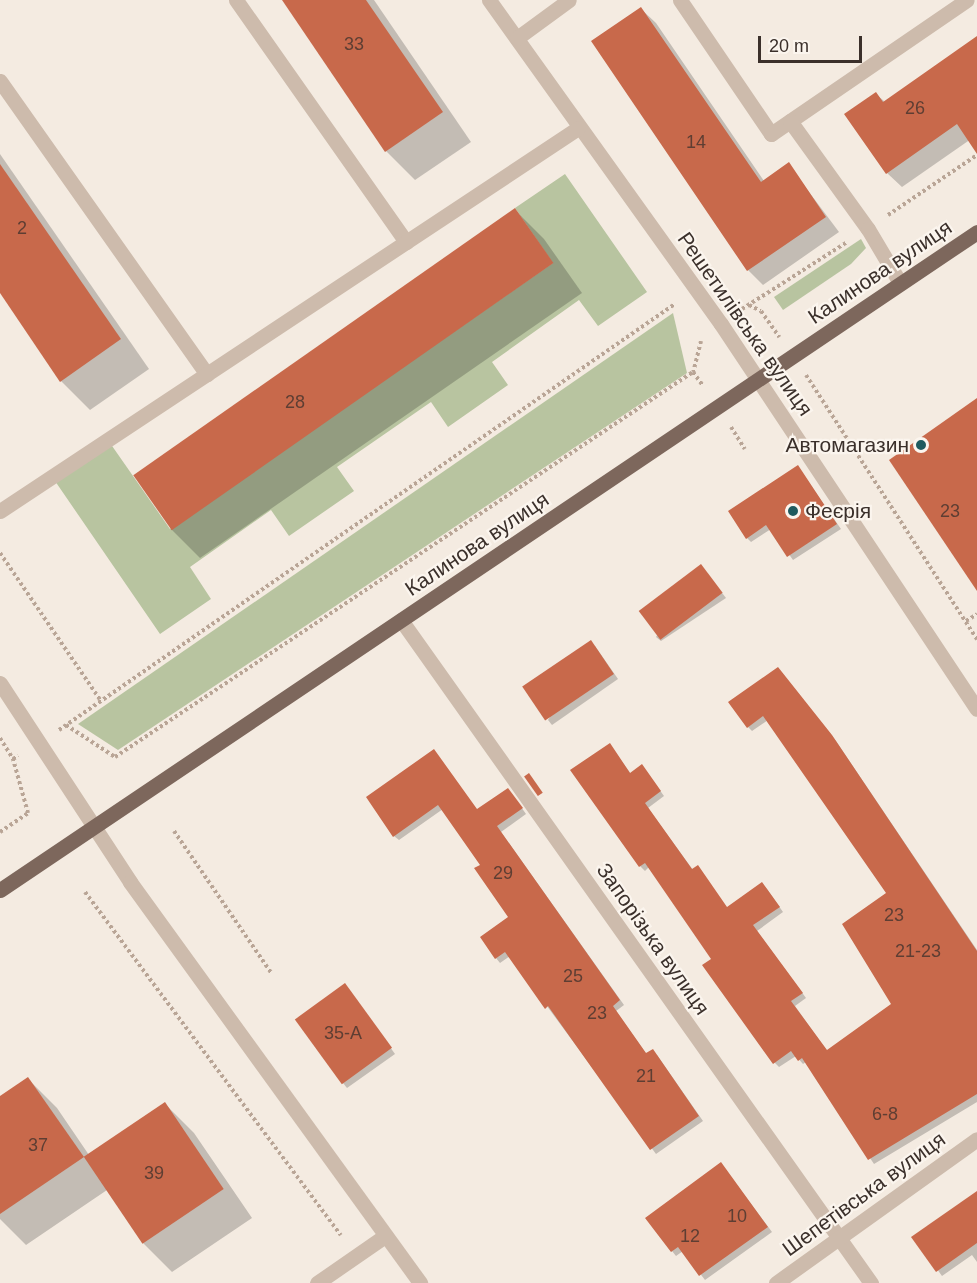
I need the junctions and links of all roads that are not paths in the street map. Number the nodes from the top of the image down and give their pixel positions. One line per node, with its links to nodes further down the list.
1 (236, 0): 11 (street)
2 (489, 0): 6 (street, Решетилівська вулиця)
3 (569, 0): 6 (street)
4 (680, 0): 8 (street)
5 (966, 0): 8 (street)
6 (517, 38): 9 (street, Решетилівська вулиця)
7 (0, 81): 13 (street)
8 (790, 121): 12 (street)
9 (578, 128): 11 (street); 14 (street, Решетилівська вулиця)
10 (977, 232): 12 (main road, Калинова вулиця)
11 (406, 242): 13 (street)
12 (900, 283): 14 (main road, Калинова вулиця)
13 (207, 374): 15 (street)
14 (760, 380): 16 (main road, Калинова вулиця); 18 (street, Решетилівська вулиця)
15 (0, 511)
16 (401, 620): 19 (main road, Калинова вулиця); 23 (street, Запорізька вулиця)
17 (0, 683): 19 (street)
18 (977, 709)
19 (93, 827): 20 (main road, Калинова вулиця); 22 (street)
20 (0, 890)
21 (977, 1139): 23 (street, Шепетівська вулиця)
22 (385, 1236): 24 (street); 25 (street)
23 (838, 1237): 26 (street, Шепетівська вулиця); 27 (street, Запорізька вулиця)
24 (317, 1283)
25 (420, 1283)
26 (776, 1283)
27 (871, 1283)

